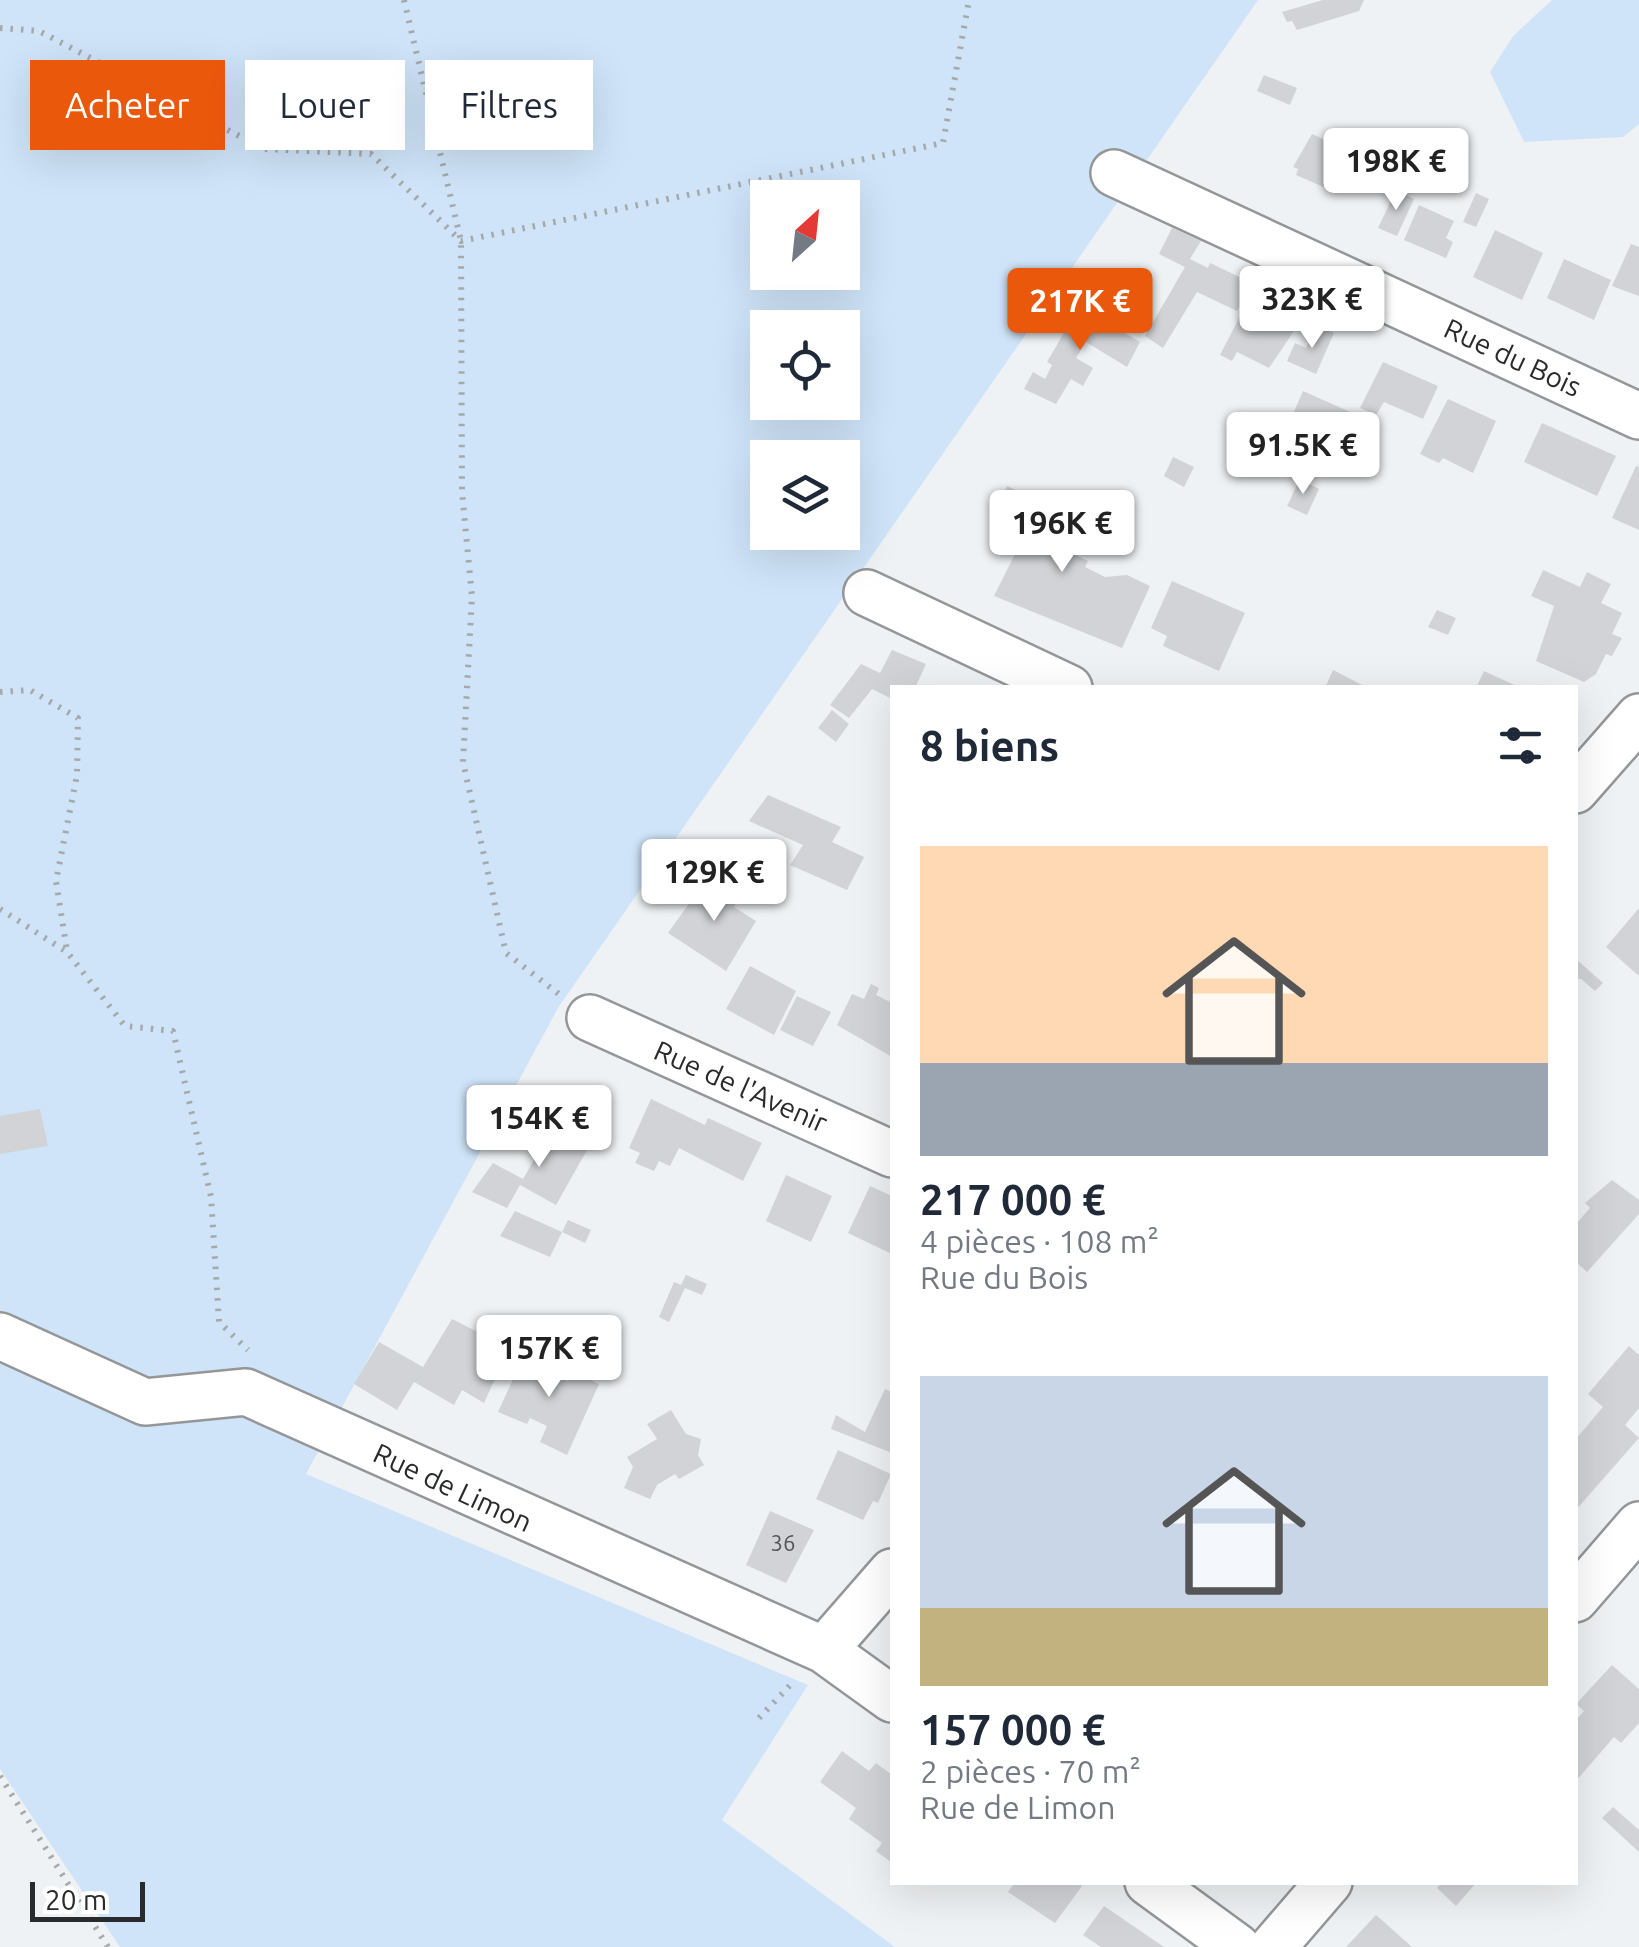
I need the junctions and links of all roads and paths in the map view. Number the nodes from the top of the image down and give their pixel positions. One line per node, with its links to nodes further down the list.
1 (404, 0): 5 (path)
2 (969, 0): 5 (path)
3 (0, 28): 5 (path)
4 (1114, 174): 6 (street, Rue du Bois)
5 (460, 241): 14 (path)
6 (1639, 416)
7 (868, 593): 8 (street)
8 (1063, 685)
9 (0, 692): 13 (path)
10 (1639, 717): 11 (street)
11 (1578, 787)
12 (0, 909): 13 (path)
13 (68, 952): 17 (path)
14 (590, 1018): 15 (street, Rue de l'Avenir)
15 (890, 1153)
16 (0, 1336): 17 (street, Rue de Limon)
17 (278, 1406): 21 (street, Rue de Limon)
18 (1639, 1525): 20 (street)
19 (890, 1574): 21 (street)
20 (1578, 1596)
21 (824, 1650): 22 (street, Rue de Limon)
22 (890, 1699)
23 (0, 1776): 26 (path)
24 (1152, 1885): 27 (street)
25 (1326, 1885): 28 (street)
26 (108, 1947)
27 (1238, 1947)
28 (1273, 1947)

